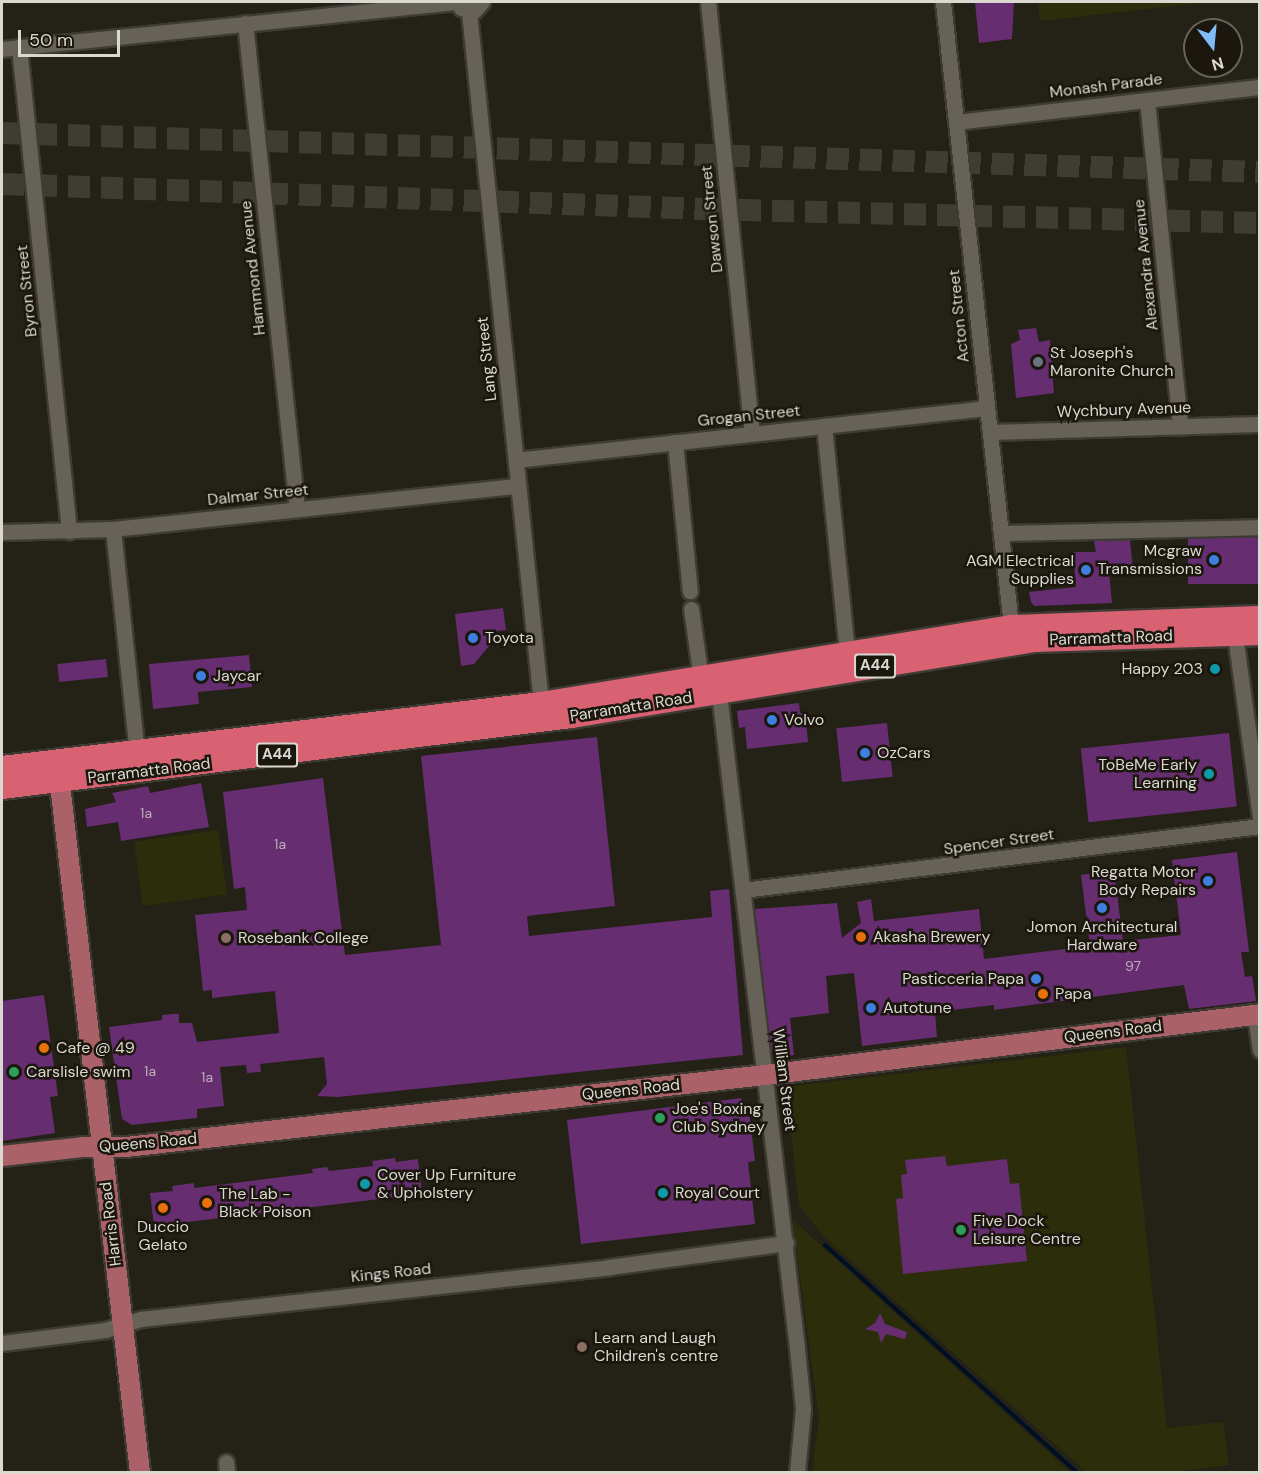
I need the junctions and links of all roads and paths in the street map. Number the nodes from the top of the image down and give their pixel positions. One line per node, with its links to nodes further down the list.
1 (482, 2): 4 (street)
2 (708, 2): 17 (street, Dawson Street)
3 (943, 2): 11 (street, Acton Street)
4 (462, 5): 5 (street); 19 (street, Lang Street)
5 (318, 9): 6 (street)
6 (245, 23): 7 (street); 21 (street, Hammond Avenue)
7 (19, 47): 8 (street); 24 (street, Byron Street)
8 (2, 49)
9 (1260, 87): 10 (street, Monash Parade)
10 (1147, 100): 11 (street, Monash Parade); 15 (street, Alexandra Avenue)
11 (956, 122): 12 (street, Acton Street)
12 (987, 408): 14 (street, Grogan Street); 16 (street, Acton Street)
13 (1260, 424): 15 (street, Wychbury Avenue)
14 (824, 426): 17 (street, Grogan Street); 33 (street)
15 (1180, 426): 16 (street, Wychbury Avenue)
16 (990, 432): 26 (street, Acton Street)
17 (752, 434): 18 (street, Grogan Street)
18 (675, 442): 19 (street, Grogan Street); 27 (street)
19 (516, 460): 20 (street, Lang Street)
20 (518, 486): 21 (street, Dalmar Street); 36 (street, Lang Street)
21 (297, 508): 23 (street, Dalmar Street)
22 (1260, 526): 26 (street)
23 (113, 529): 24 (street, Dalmar Street); 37 (street)
24 (69, 531): 25 (street, Dalmar Street)
25 (2, 532)
26 (1001, 533): 30 (street, Acton Street)
27 (690, 591)
28 (692, 609): 34 (street)
29 (1260, 617): 30 (highway, Parramatta Road / A44)
30 (1011, 626): 33 (highway, Parramatta Road / A44)
31 (1260, 634): 32 (highway, Parramatta Road / A44)
32 (1235, 635): 35 (highway, Parramatta Road / A44); 41 (street)
33 (847, 653): 34 (highway, Parramatta Road / A44)
34 (701, 678): 36 (highway, Parramatta Road / A44)
35 (719, 693): 39 (highway, Parramatta Road / A44); 43 (street, William Street)
36 (541, 703): 37 (highway, Parramatta Road / A44)
37 (137, 752): 39 (highway, Parramatta Road / A44)
38 (2, 767): 39 (highway, Parramatta Road / A44)
39 (59, 772): 40 (highway, Parramatta Road / A44); 47 (main road, Harris Road)
40 (2, 788)
41 (1260, 818)
42 (1260, 826): 43 (street, Spencer Street)
43 (744, 890): 46 (street, William Street)
44 (1257, 1015): 45 (street); 46 (main road, Queens Road)
45 (1260, 1050)
46 (765, 1075): 47 (main road, Queens Road); 49 (street, William Street)
47 (102, 1148): 48 (main road, Queens Road); 50 (main road, Harris Road)
48 (2, 1156)
49 (786, 1243): 50 (street, Kings Road); 53 (street, William Street)
50 (123, 1325): 51 (street, Kings Road); 52 (main road, Harris Road)
51 (2, 1343)
52 (140, 1473)
53 (797, 1473)

